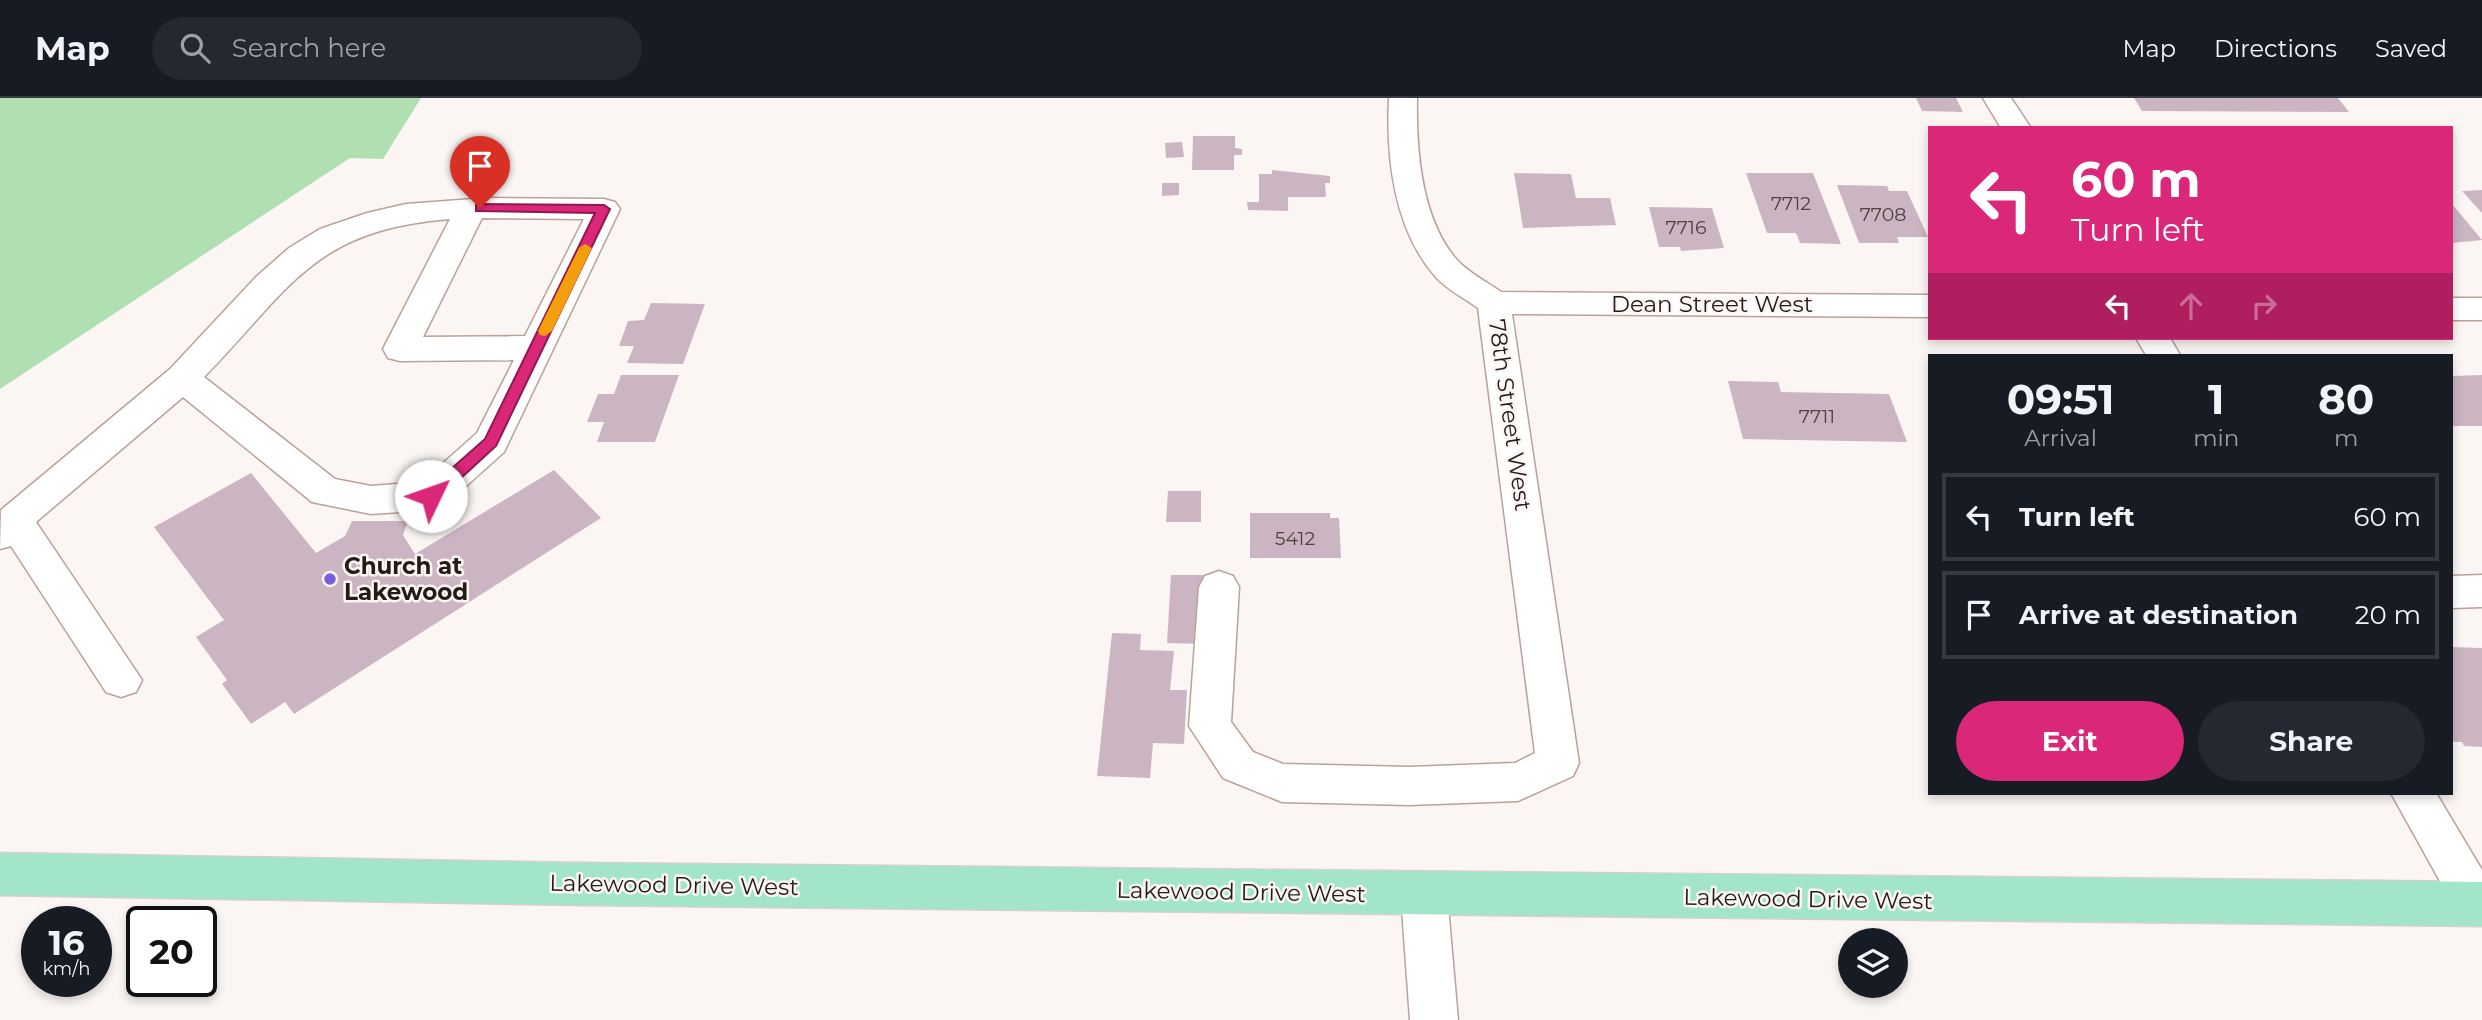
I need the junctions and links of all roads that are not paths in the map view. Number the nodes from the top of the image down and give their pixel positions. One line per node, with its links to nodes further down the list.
1 (1404, 98): 5 (street, 78th Street West)
2 (1997, 98): 3 (street)
3 (2015, 126)
4 (471, 208): 9 (street); 9 (street); 10 (street)
5 (1494, 303): 6 (street, Dean Street West); 12 (street, 78th Street West)
6 (1928, 306)
7 (2453, 309): 8 (street)
8 (2482, 309)
9 (537, 348): 10 (street)
10 (182, 378): 11 (street)
11 (7, 527): 15 (street)
12 (1219, 587)
13 (2482, 591): 14 (street)
14 (2453, 592)
15 (121, 680)
16 (2414, 795): 19 (street)
17 (0, 874): 18 (main road, Lakewood Drive West)
18 (1424, 895): 19 (main road, Lakewood Drive West); 20 (street)
19 (2480, 904)
20 (1434, 1020)

